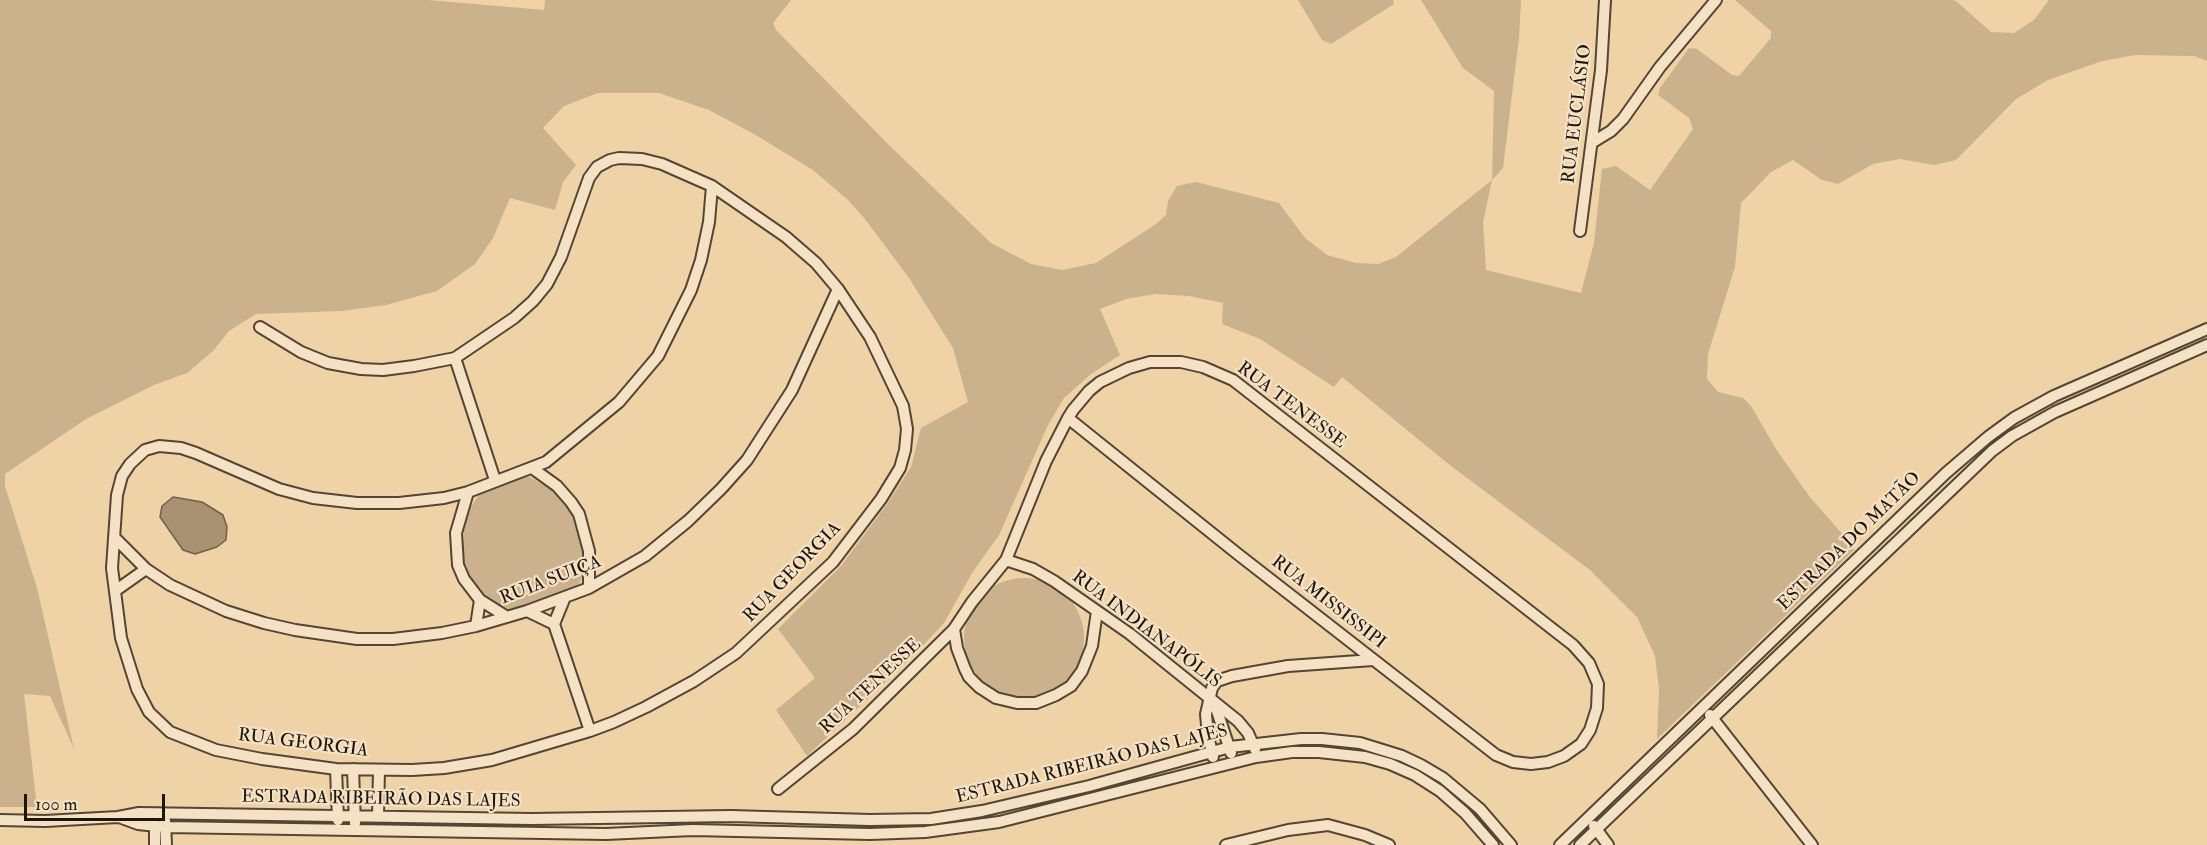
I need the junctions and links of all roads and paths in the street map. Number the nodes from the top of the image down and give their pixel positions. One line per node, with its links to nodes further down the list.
1 (1605, 0): 3 (street, RUA EUCLÁSIO)
2 (1716, 0): 3 (street)
3 (1593, 142): 5 (street, RUA EUCLÁSIO)
4 (712, 186): 6 (street, RUA GEORGIA); 10 (street, RUA GEORGIA); 12 (street)
5 (1580, 231)
6 (838, 289): 18 (street, RUIA SUIÇA); 32 (street, RUA GEORGIA)
7 (260, 327): 10 (street, RUA GEORGIA)
8 (2207, 329): 30 (street, ESTRADA DO MATÃO)
9 (2207, 345): 31 (street, ESTRADA DO MATÃO)
10 (455, 358): 13 (street)
11 (1068, 418): 16 (street, RUA TENESSE); 28 (street, RUA MISSISSIPI); 34 (street, RUA TENESSE)
12 (532, 468): 13 (street); 18 (street)
13 (495, 480): 14 (street)
14 (468, 492): 15 (street, RUA GEORGIA); 21 (street)
15 (114, 537): 17 (street, RUIA SUIÇA); 19 (street, RUA GEORGIA)
16 (1006, 560): 23 (street, RUA INDIANAPÓLIS); 27 (street, RUA TENESSE)
17 (146, 569): 19 (street); 26 (street, RUIA SUIÇA)
18 (589, 588): 20 (street, RUIA SUIÇA)
19 (115, 591): 40 (street, RUA GEORGIA)
20 (565, 597): 22 (street, RUIA SUIÇA); 25 (street)
21 (480, 600): 24 (street); 26 (street)
22 (527, 611): 24 (street, RUIA SUIÇA); 25 (street)
23 (1097, 611): 27 (street); 29 (street, RUA INDIANAPÓLIS)
24 (507, 617): 26 (street, RUIA SUIÇA)
25 (554, 624): 32 (street)
26 (476, 626)
27 (954, 630): 43 (street, RUA TENESSE)
28 (1373, 660): 29 (street); 34 (street, RUA MISSISSIPI)
29 (1212, 699): 33 (street, RUA INDIANAPÓLIS); 35 (street); 36 (street)
30 (1704, 708): 31 (street); 49 (street, ESTRADA DO MATÃO)
31 (1713, 718): 57 (street, ESTRADA DO MATÃO); 69 (street)
32 (590, 730): 42 (street, RUA GEORGIA)
33 (1254, 744): 35 (street, ESTRADA RIBEIRÃO DAS LAJES); 37 (street); 65 (street, ESTRADA RIBEIRÃO DAS LAJES)
34 (1581, 744)
35 (1230, 747): 36 (street, ESTRADA RIBEIRÃO DAS LAJES); 38 (street)
36 (1212, 752): 39 (street); 52 (street, ESTRADA RIBEIRÃO DAS LAJES)
37 (1256, 757): 38 (street, ESTRADA RIBEIRÃO DAS LAJES); 64 (street, ESTRADA RIBEIRÃO DAS LAJES)
38 (1234, 762): 39 (street, ESTRADA RIBEIRÃO DAS LAJES)
39 (1216, 766): 58 (street, ESTRADA RIBEIRÃO DAS LAJES)
40 (336, 769): 41 (street, RUA GEORGIA); 45 (street)
41 (353, 769): 42 (street, RUA GEORGIA); 46 (street)
42 (379, 770): 47 (street)
43 (778, 789)
44 (165, 814): 45 (street, ESTRADA RIBEIRÃO DAS LAJES); 48 (street, ESTRADA RIBEIRÃO DAS LAJES); 53 (street)
45 (338, 816): 46 (street, ESTRADA RIBEIRÃO DAS LAJES); 54 (street)
46 (355, 816): 47 (street, ESTRADA RIBEIRÃO DAS LAJES); 55 (street)
47 (384, 816): 51 (street, ESTRADA RIBEIRÃO DAS LAJES); 56 (street)
48 (118, 817): 50 (street); 53 (street, ESTRADA RIBEIRÃO DAS LAJES)
49 (1587, 818): 57 (street); 66 (street, ESTRADA DO MATÃO)
50 (0, 820)
51 (870, 820): 52 (street, ESTRADA RIBEIRÃO DAS LAJES); 59 (street)
52 (888, 820): 58 (street)
53 (160, 827): 54 (street, ESTRADA RIBEIRÃO DAS LAJES); 60 (street); 61 (street)
54 (338, 830): 55 (street, ESTRADA RIBEIRÃO DAS LAJES)
55 (355, 830): 56 (street, ESTRADA RIBEIRÃO DAS LAJES)
56 (390, 830): 59 (street, ESTRADA RIBEIRÃO DAS LAJES)
57 (1596, 830): 67 (street, ESTRADA DO MATÃO); 68 (street)
58 (888, 839): 59 (street, ESTRADA RIBEIRÃO DAS LAJES)
59 (870, 840)
60 (154, 845)
61 (166, 845)
62 (1226, 845): 63 (street)
63 (1389, 845)
64 (1493, 845)
65 (1511, 845)
66 (1560, 845)
67 (1580, 845)
68 (1608, 845)
69 (1812, 845)

